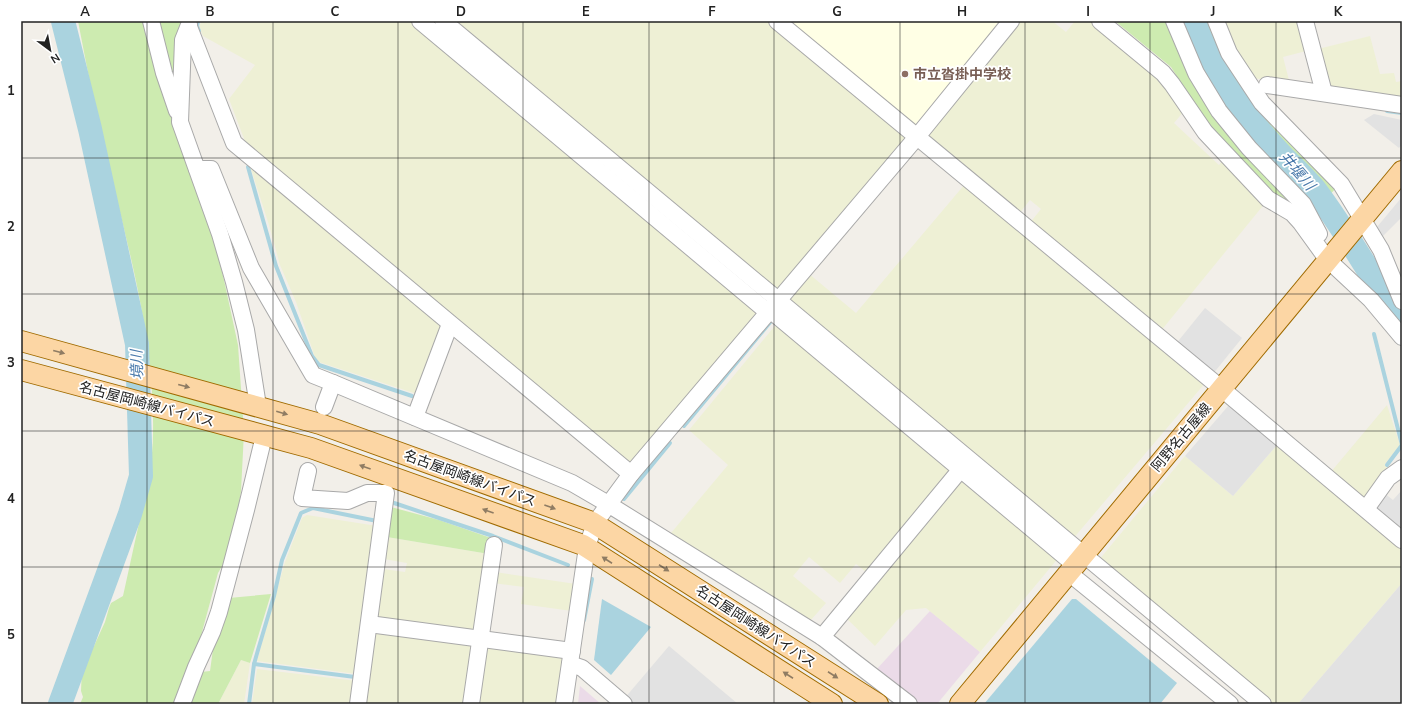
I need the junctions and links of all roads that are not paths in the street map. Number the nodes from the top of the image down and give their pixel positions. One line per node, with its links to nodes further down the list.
1 (151, 21): 14 (street)
2 (420, 21): 21 (street)
3 (443, 21): 21 (street)
4 (777, 21): 15 (street)
5 (1011, 21): 15 (street)
6 (1100, 21): 19 (street)
7 (1174, 21): 19 (street)
8 (1216, 21): 18 (street)
9 (1305, 21): 12 (street)
10 (189, 24): 14 (street); 22 (street)
11 (1267, 85): 12 (street)
12 (1324, 93): 13 (street)
13 (1402, 105)
14 (180, 122): 16 (street)
15 (916, 138): 21 (street); 27 (street)
16 (197, 168): 26 (street); 28 (street)
17 (1402, 171): 18 (main road, 阿野名古屋線)
18 (1361, 220): 19 (main road, 阿野名古屋線); 20 (street)
19 (1329, 256): 23 (street); 27 (main road, 阿野名古屋線)
20 (1402, 301)
21 (774, 306): 33 (street); 35 (street); 42 (street)
22 (450, 324): 30 (street); 35 (street)
23 (1402, 337)
24 (21, 341): 28 (main road, 名古屋岡崎線バイパス, one-way to 28)
25 (21, 370): 31 (main road, 名古屋岡崎線バイパス)
26 (333, 383): 29 (street); 30 (street)
27 (1222, 389): 37 (street); 42 (main road, 阿野名古屋線)
28 (251, 404): 38 (main road, 名古屋岡崎線バイパス, one-way to 38)
29 (324, 407)
30 (414, 417): 36 (street)
31 (264, 436): 41 (main road, 名古屋岡崎線バイパス, one-way to 31); 47 (street)
32 (1402, 468): 37 (street)
33 (961, 469): 42 (street); 44 (street)
34 (308, 471): 43 (street)
35 (631, 474): 36 (street)
36 (608, 504): 38 (street); 44 (street)
37 (1366, 509): 39 (street)
38 (594, 523): 41 (street); 54 (main road, 名古屋岡崎線バイパス, one-way to 54)
39 (1402, 540)
40 (494, 545): 45 (street)
41 (586, 547): 46 (street); 53 (main road, 名古屋岡崎線バイパス, one-way to 41)
42 (1076, 564): 56 (main road, 阿野名古屋線); 57 (street); 58 (street)
43 (368, 624): 45 (street); 48 (street)
44 (822, 637): 55 (street)
45 (480, 638): 46 (street); 49 (street)
46 (570, 663): 50 (street); 51 (street); 52 (street)
47 (182, 704)
48 (358, 704)
49 (471, 704)
50 (564, 704)
51 (607, 704)
52 (624, 704)
53 (832, 704)
54 (878, 704)
55 (909, 704)
56 (960, 704)
57 (1230, 704)
58 (1263, 704)

